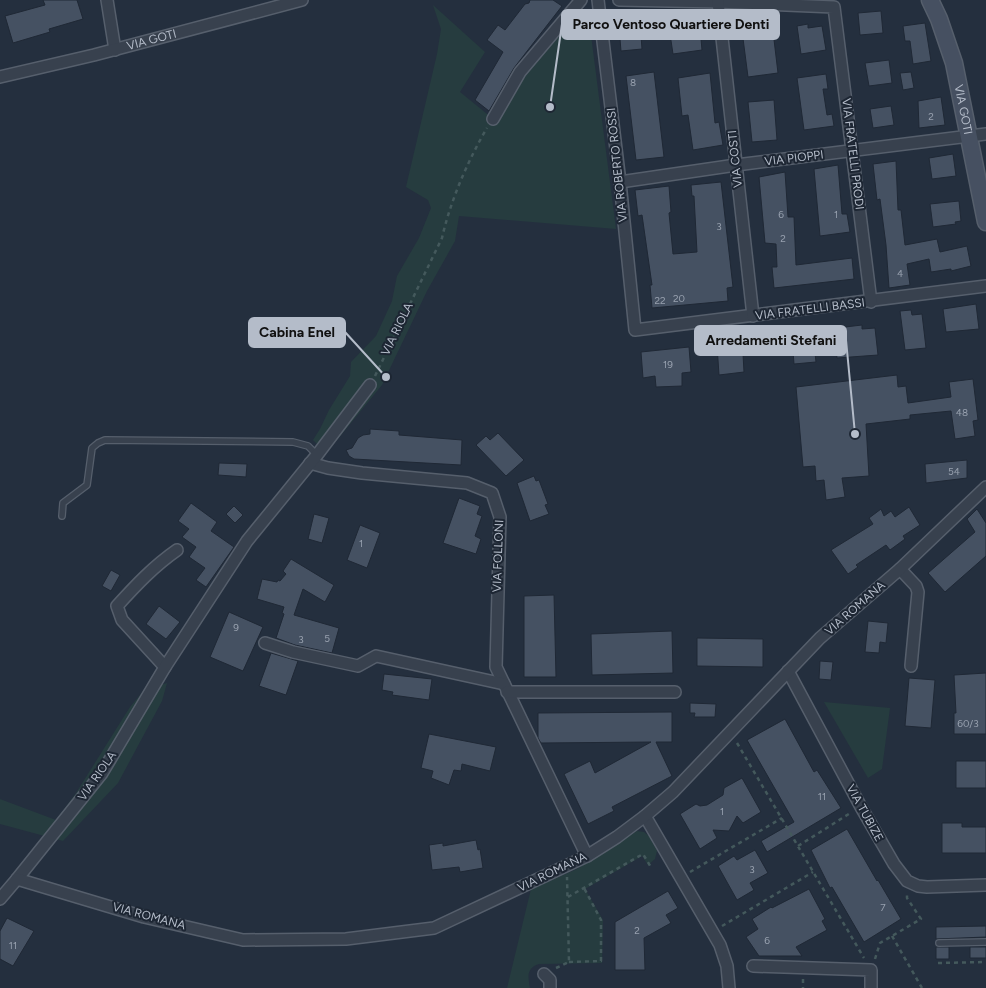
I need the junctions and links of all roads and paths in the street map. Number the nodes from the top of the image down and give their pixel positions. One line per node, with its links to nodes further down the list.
1 (107, 0): 8 (street)
2 (302, 0): 8 (street, VIA GOTI)
3 (581, 0): 10 (street)
4 (598, 0): 15 (street, VIA ROBERTO ROSSI)
5 (619, 0): 7 (street)
6 (930, 0): 12 (street, VIA GOTI)
7 (718, 2): 13 (street, VIA FRATELLI PRODI); 14 (street, VIA COSTI)
8 (115, 50): 9 (street, VIA GOTI)
9 (0, 77)
10 (492, 119): 21 (path, VIA RIOLA)
11 (986, 134): 12 (street, VIA PIOPPI)
12 (969, 136): 13 (street, VIA PIOPPI); 16 (street, VIA GOTI)
13 (852, 151): 14 (street, VIA PIOPPI); 18 (street, VIA FRATELLI PRODI)
14 (736, 164): 15 (street, VIA PIOPPI); 19 (street, VIA COSTI)
15 (620, 182): 20 (street, VIA ROBERTO ROSSI)
16 (986, 222)
17 (986, 286): 18 (street, VIA FRATELLI BASSI)
18 (871, 302): 19 (street, VIA FRATELLI BASSI)
19 (753, 316): 20 (street, VIA FRATELLI BASSI)
20 (635, 330)
21 (370, 385): 22 (street, VIA RIOLA)
22 (313, 459): 24 (lane); 29 (street, VIA RIOLA); 31 (street, VIA FOLLONI)
23 (986, 487): 26 (street, VIA ROMANA)
24 (62, 516)
25 (177, 550): 29 (street)
26 (900, 569): 28 (street); 30 (street, VIA ROMANA)
27 (265, 643): 31 (street)
28 (911, 666)
29 (165, 667): 43 (street, VIA RIOLA)
30 (788, 671): 33 (street, VIA ROMANA); 34 (street, VIA TUBIZE)
31 (506, 688): 32 (street); 38 (street, VIA FOLLONI)
32 (675, 692)
33 (728, 735): 35 (street, VIA ROMANA); 36 (path)
34 (861, 807): 37 (path); 44 (street, VIA TUBIZE)
35 (645, 816): 38 (street, VIA ROMANA); 42 (street)
36 (782, 818): 37 (path); 42 (path)
37 (798, 846): 41 (path)
38 (587, 856): 39 (street, VIA ROMANA)
39 (567, 866): 43 (street, VIA ROMANA); 47 (path)
40 (652, 869): 46 (path)
41 (813, 872): 49 (path); 57 (path)
42 (682, 877): 49 (street)
43 (17, 878): 48 (street)
44 (907, 881): 45 (street); 50 (path)
45 (986, 885)
46 (584, 888): 47 (path); 53 (path)
47 (568, 897): 53 (path)
48 (0, 898)
49 (713, 932): 60 (street)
50 (892, 936): 57 (path); 62 (path)
51 (986, 942): 52 (lane)
52 (939, 943)
53 (569, 962): 58 (path)
54 (986, 962): 55 (path)
55 (938, 963)
56 (752, 966): 57 (street)
57 (871, 970): 61 (street)
58 (544, 974): 59 (street)
59 (550, 988)
60 (729, 988)
61 (871, 988)
62 (922, 988)

